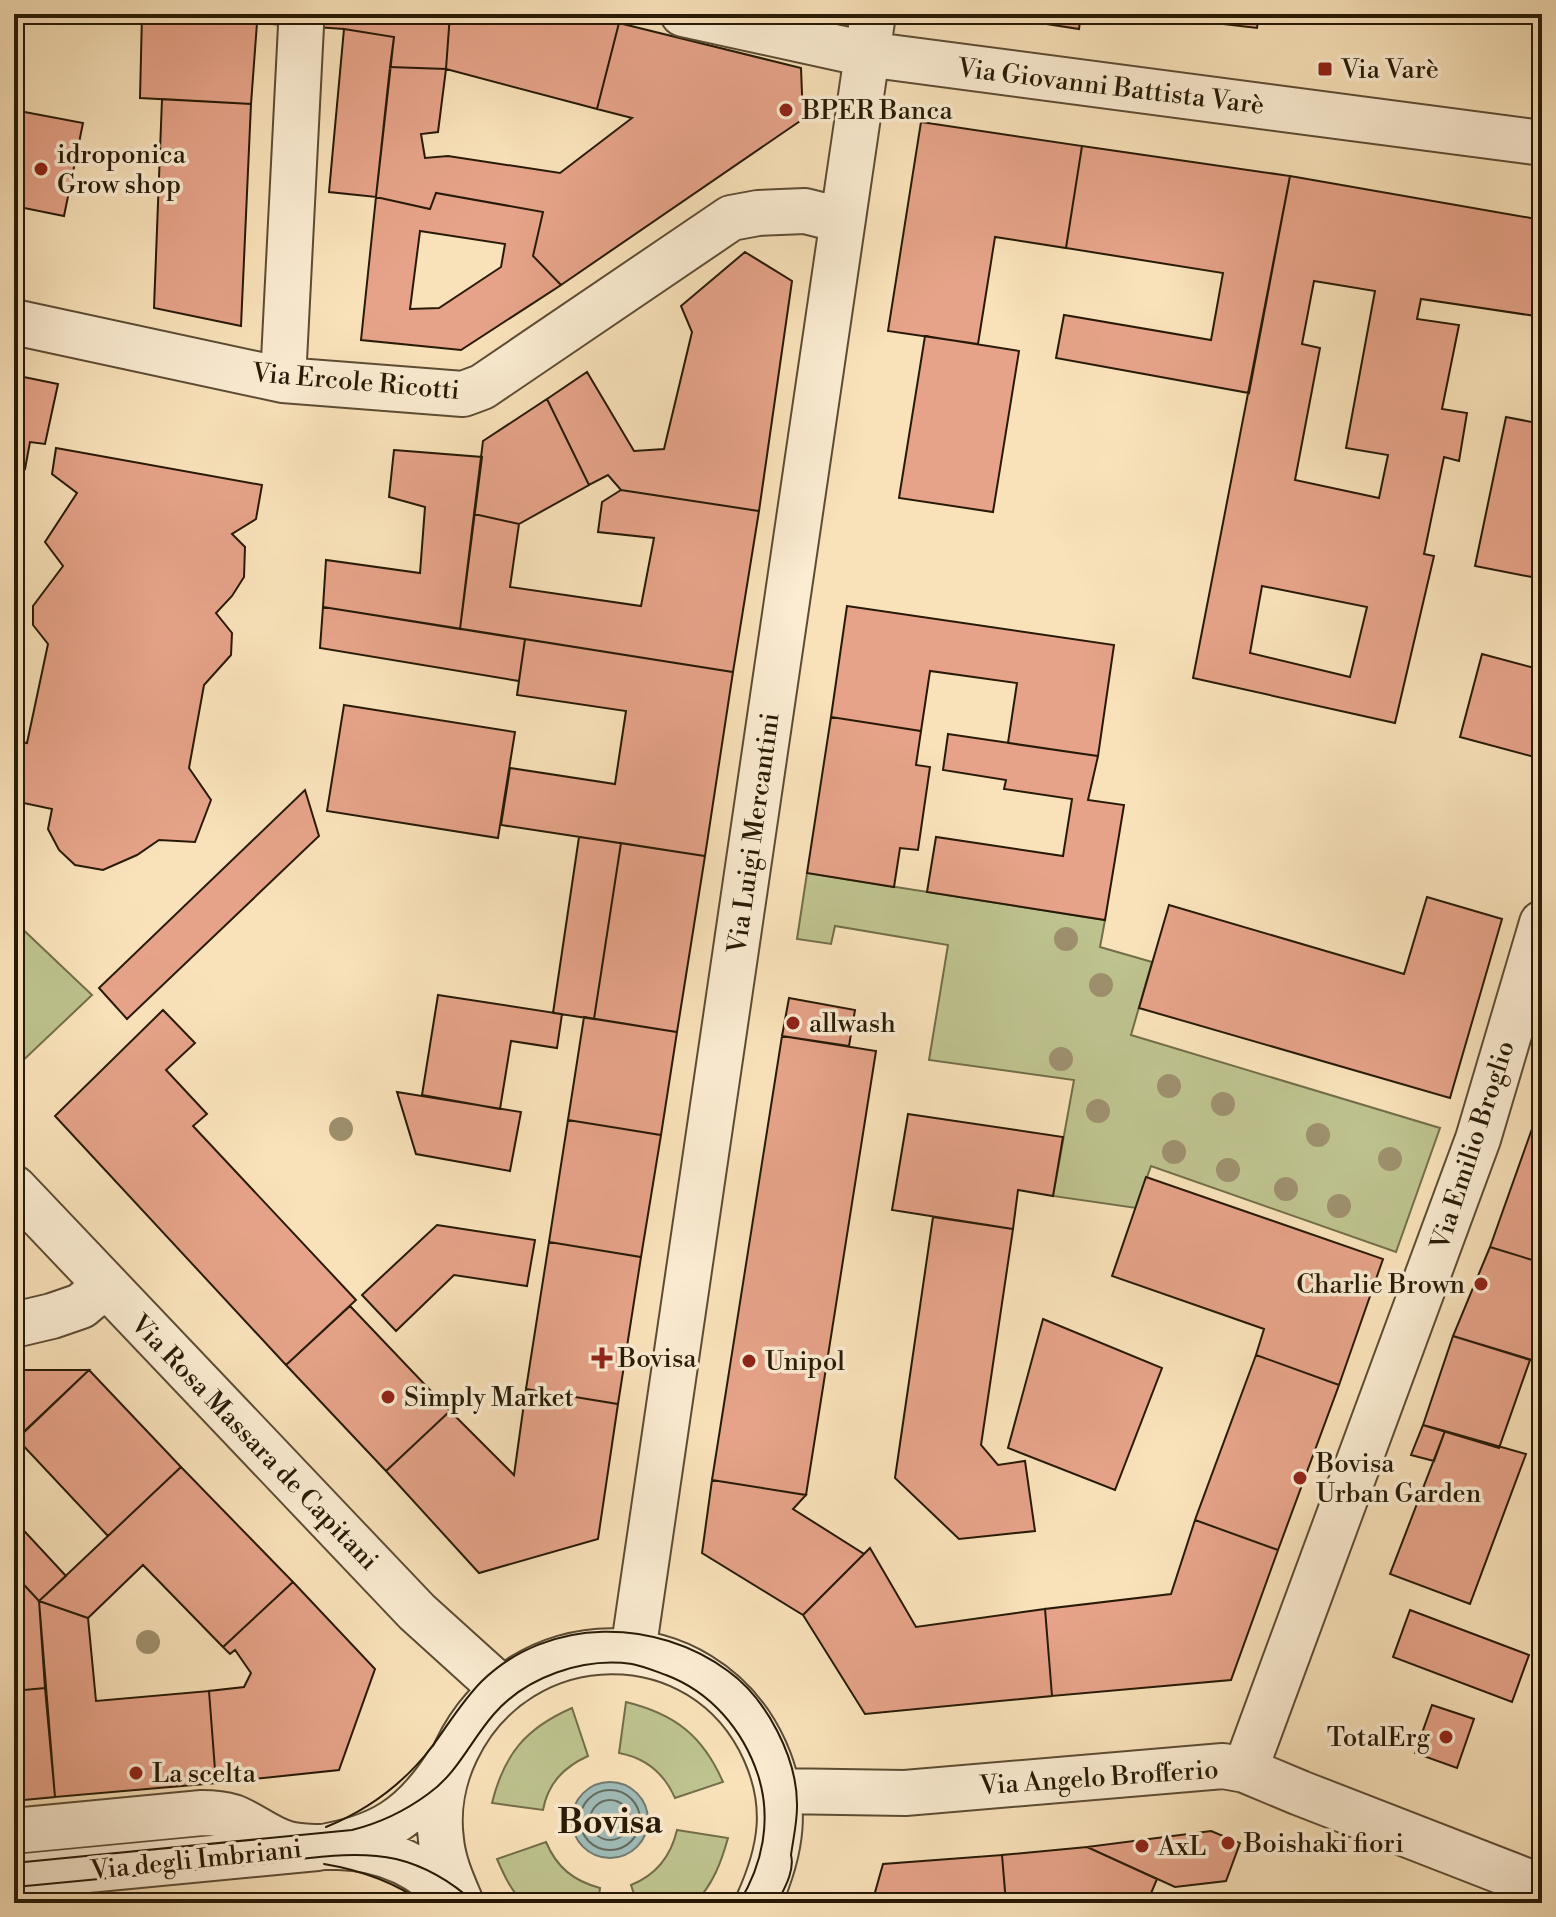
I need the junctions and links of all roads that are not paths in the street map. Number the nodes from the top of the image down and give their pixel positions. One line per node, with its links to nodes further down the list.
1 (683, 14): 3 (street, Via Giovanni Battista Varè)
2 (301, 26): 7 (street)
3 (869, 34): 4 (street, Via Giovanni Battista Varè); 5 (street, Via Luigi Mercantini)
4 (1542, 143)
5 (841, 220): 7 (street, Via Ercole Ricotti); 12 (street, Via Luigi Mercantini)
6 (14, 322): 7 (street, Via Ercole Ricotti)
7 (283, 380)
8 (1542, 923): 15 (street, Via Emilio Broglio)
9 (14, 1188): 10 (street, Via Rosa Massara de Capitani)
10 (106, 1285): 11 (street); 13 (street, Via Rosa Massara de Capitani)
11 (14, 1325)
12 (633, 1652): 13 (street); 16 (street)
13 (502, 1689): 14 (street)
14 (462, 1737): 18 (street, Via degli Imbriani); 23 (street)
15 (1245, 1770): 16 (street, Via Angelo Brofferio); 21 (street, Via Angelo Brofferio)
16 (778, 1791): 24 (street)
17 (14, 1831): 18 (street, Via degli Imbriani)
18 (317, 1848): 19 (street, Via degli Imbriani); 23 (street, Via degli Imbriani)
19 (76, 1871): 20 (street, Via degli Imbriani); 22 (street, Via degli Imbriani)
20 (14, 1877)
21 (1542, 1887)
22 (20, 1903)
23 (459, 1903)
24 (758, 1903)

